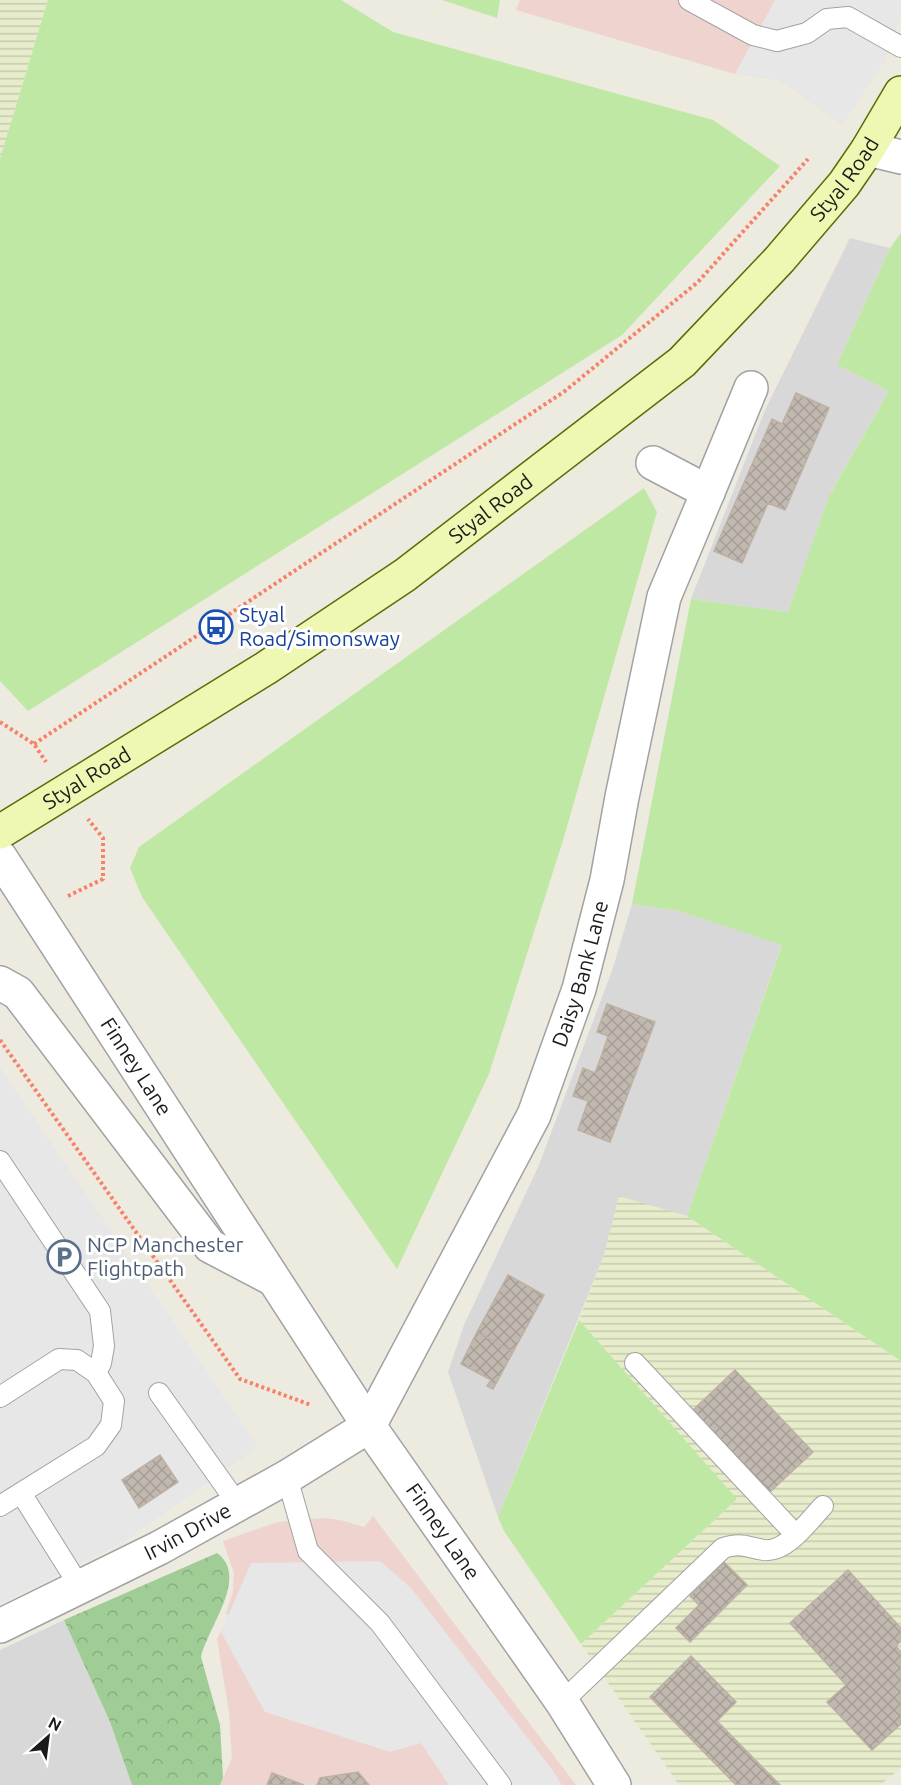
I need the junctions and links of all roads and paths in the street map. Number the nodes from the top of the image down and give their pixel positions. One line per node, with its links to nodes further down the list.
1 (689, 0): 2 (lane)
2 (901, 47)
3 (901, 93): 4 (main road, Styal Road)
4 (868, 149): 5 (street); 11 (main road, Styal Road)
5 (901, 157)
6 (808, 159): 10 (path)
7 (751, 388): 9 (street, Daisy Bank Lane)
8 (653, 463): 9 (street)
9 (708, 492): 22 (street, Daisy Bank Lane)
10 (0, 722)
11 (0, 832)
12 (0, 857): 16 (street, Finney Lane)
13 (0, 983): 16 (street)
14 (0, 1040): 21 (path)
15 (0, 1161): 18 (lane)
16 (273, 1278): 22 (street, Finney Lane)
17 (635, 1363): 28 (lane)
18 (96, 1373): 20 (lane); 24 (lane)
19 (159, 1393): 25 (lane)
20 (0, 1397)
21 (315, 1407)
22 (369, 1426): 23 (street, Irvin Drive); 31 (street, Finney Lane)
23 (287, 1477): 25 (street, Irvin Drive); 32 (lane)
24 (21, 1493): 26 (lane); 29 (lane)
25 (237, 1503): 29 (street, Irvin Drive)
26 (0, 1506)
27 (823, 1506): 28 (lane)
28 (795, 1534): 31 (lane)
29 (80, 1587): 30 (street, Irvin Drive)
30 (0, 1626)
31 (562, 1702): 33 (street, Finney Lane)
32 (501, 1785)
33 (614, 1785)

